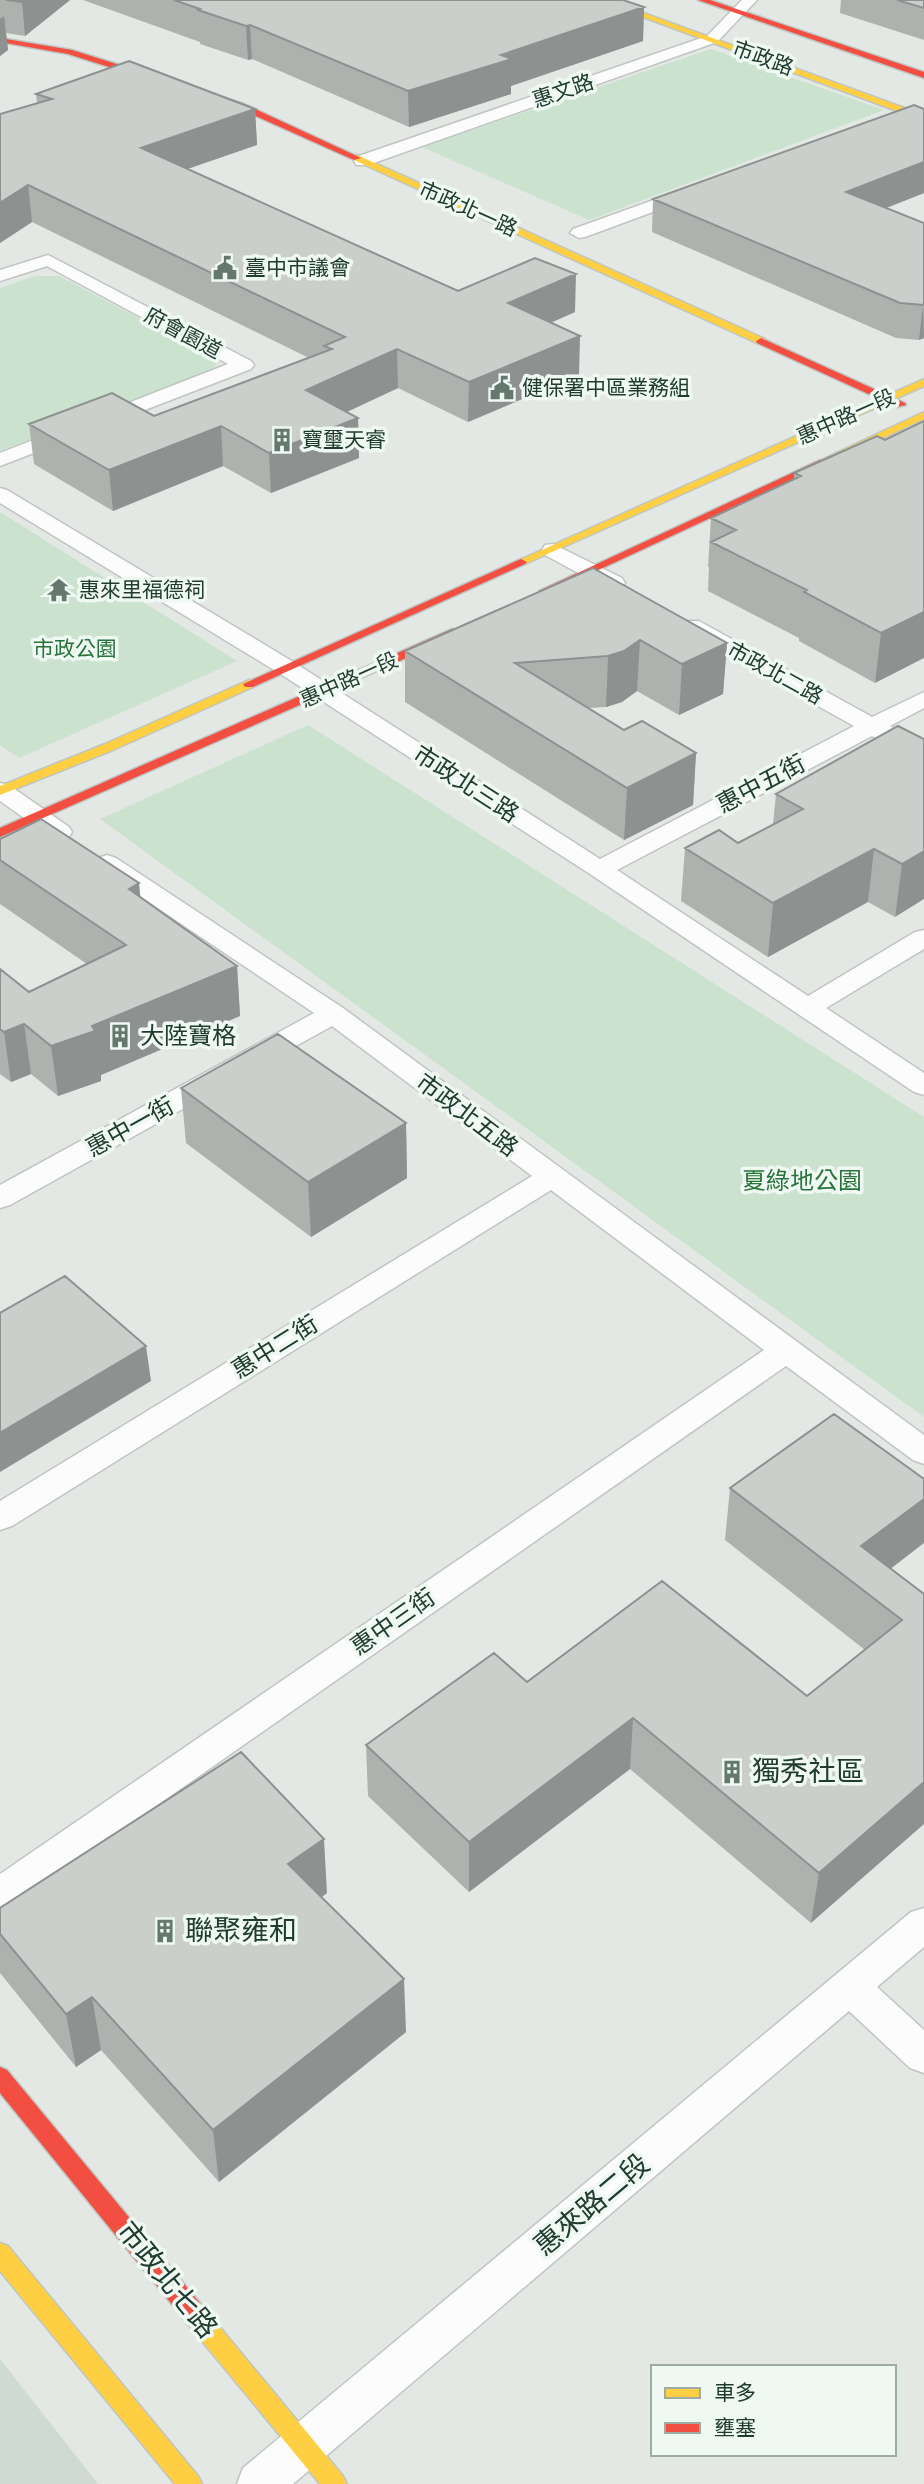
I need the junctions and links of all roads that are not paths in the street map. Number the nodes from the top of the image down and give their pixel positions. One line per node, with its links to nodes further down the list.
1 (601, 0): 9 (street, 市政路)
2 (702, 0): 4 (street, 市政路)
3 (757, 1): 4 (street, 惠文路)
4 (740, 13): 7 (street, 惠文路); 12 (street, 市政路)
5 (703, 18): 7 (street, 市政路)
6 (0, 26): 11 (street)
7 (726, 26): 8 (street, 市政路); 9 (street, 惠文路)
8 (747, 33)
9 (712, 39): 13 (street, 市政路); 16 (street, 惠文路)
10 (0, 40): 18 (street, 市政北一路)
11 (94, 43)
12 (924, 75)
13 (916, 115): 14 (street)
14 (882, 121)
15 (368, 141): 16 (street, 市政北一路)
16 (389, 150): 17 (street, 市政北一路); 18 (street, 惠文路)
17 (410, 159)
18 (362, 161): 25 (street, 市政北一路)
19 (705, 186): 20 (street)
20 (573, 230): 21 (street)
21 (604, 244)
22 (0, 276): 27 (street, 府會園道)
23 (890, 374): 24 (street)
24 (921, 386): 25 (street, 惠中路一段)
25 (887, 398): 26 (street, 市政北一路); 29 (street, 惠中路一段)
26 (924, 415): 30 (street, 惠中路一段)
27 (1, 460)
28 (0, 494): 35 (street, 市政北三路)
29 (553, 550): 30 (street); 35 (street, 惠中路一段)
30 (590, 570): 31 (street); 32 (street, 惠中路一段)
31 (639, 597)
32 (527, 599)
33 (676, 617): 38 (street, 市政北二路)
34 (463, 628): 36 (street, 惠中路一段)
35 (287, 668): 36 (street, 市政北三路); 40 (street, 惠中路一段)
36 (323, 692): 41 (street, 惠中路一段); 43 (street, 市政北三路)
37 (924, 699): 38 (street, 惠中五街)
38 (872, 726): 39 (street, 市政北二路); 43 (street, 惠中五街)
39 (924, 755)
40 (0, 791): 41 (street, 市政北五路)
41 (36, 816): 42 (street, 惠中路一段); 46 (street, 市政北五路)
42 (0, 833)
43 (599, 869): 45 (street, 市政北三路)
44 (924, 938): 45 (street)
45 (806, 1009): 47 (street, 市政北三路)
46 (333, 1014): 48 (street, 市政北五路); 49 (street, 惠中一街)
47 (924, 1086)
48 (550, 1178): 50 (street, 市政北五路); 52 (street, 惠中二街)
49 (0, 1198)
50 (786, 1350): 51 (street, 市政北五路); 53 (street, 惠中三街)
51 (924, 1452)
52 (0, 1517)
53 (0, 1895)
54 (924, 1924): 55 (street, 惠來路二段)
55 (850, 1988): 56 (street); 59 (street, 惠來路二段)
56 (924, 2056)
57 (0, 2077): 59 (street, 市政北七路)
58 (0, 2254): 60 (street)
59 (304, 2447): 61 (street, 惠來路二段); 62 (street, 市政北七路)
60 (190, 2484)
61 (260, 2484)
62 (335, 2484)

